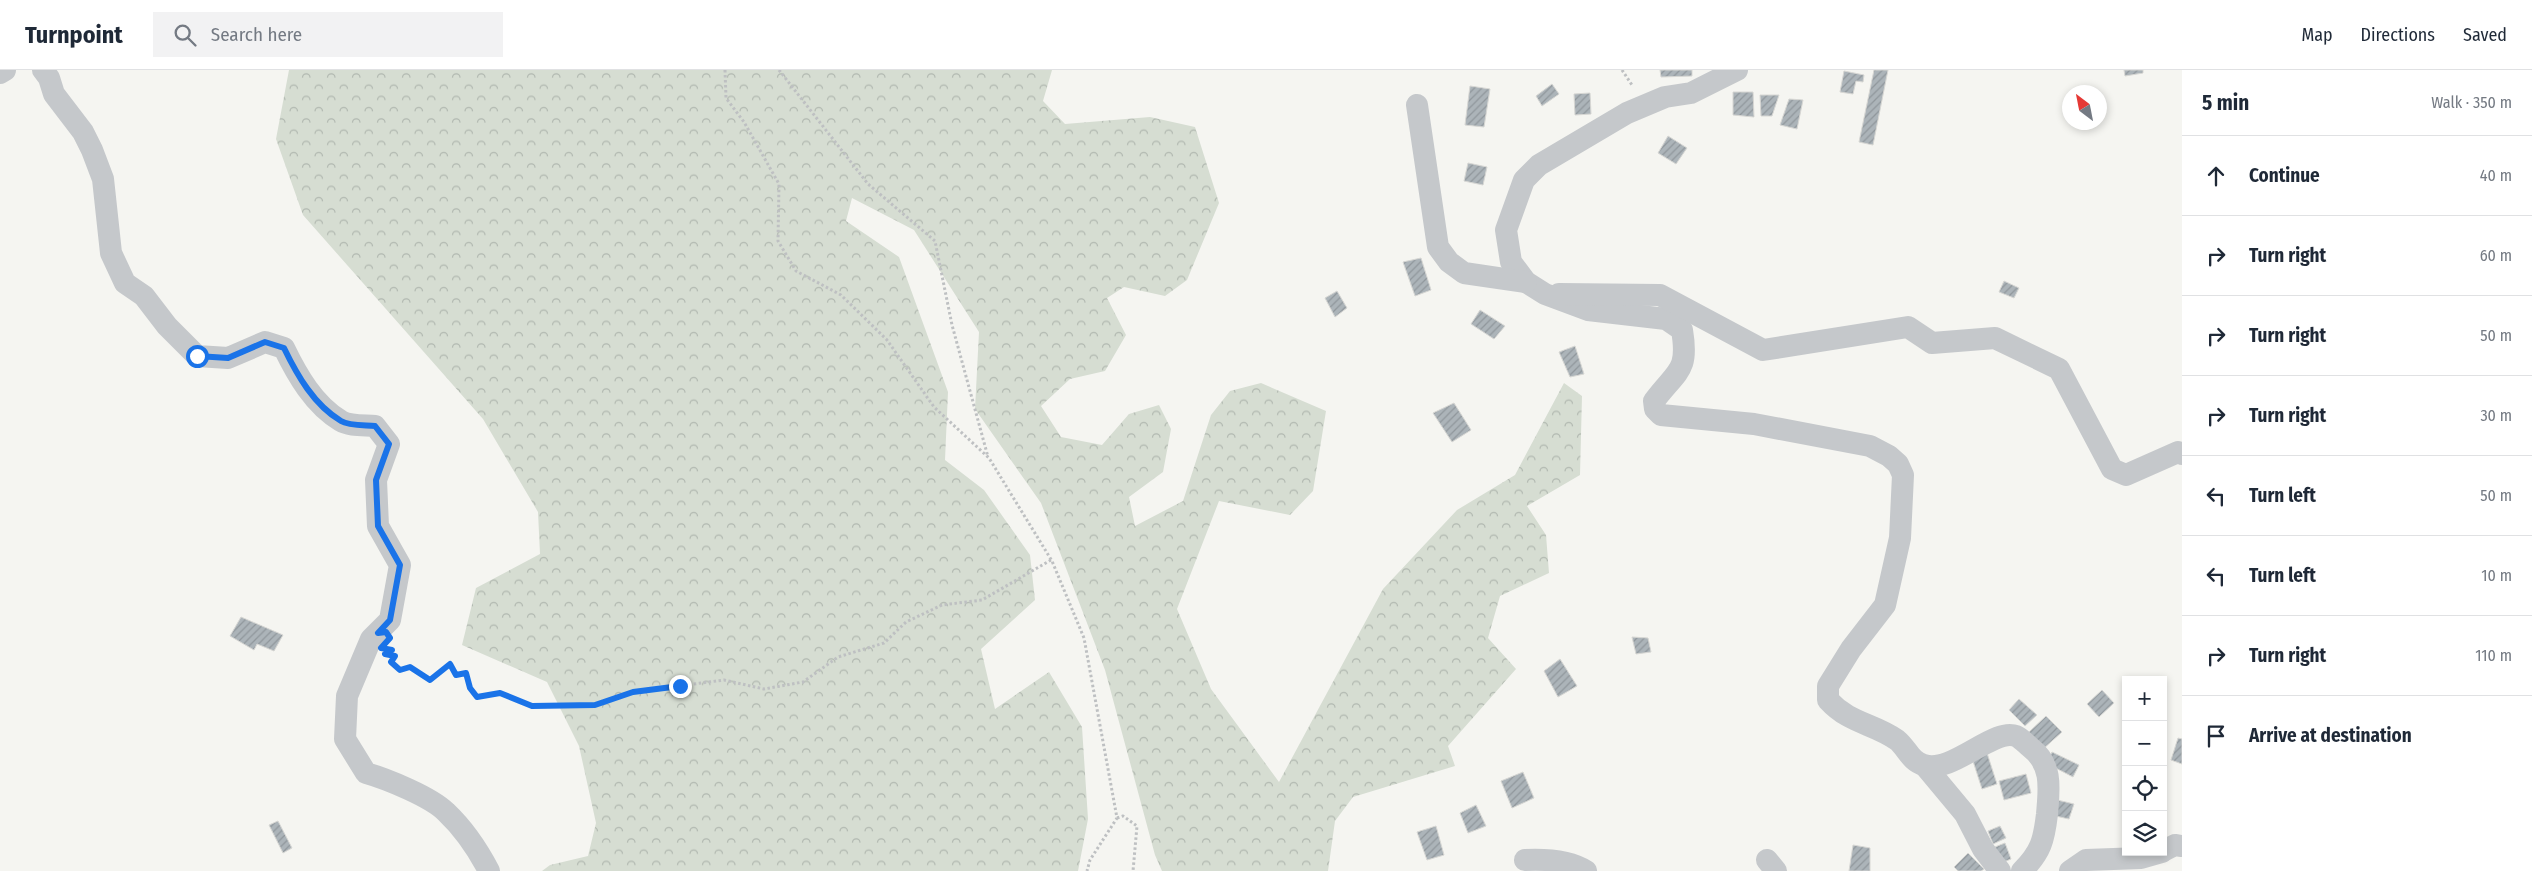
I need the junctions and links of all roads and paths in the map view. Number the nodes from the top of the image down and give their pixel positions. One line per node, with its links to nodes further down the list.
1 (4, 70): 7 (street)
2 (43, 70): 15 (street)
3 (725, 70): 13 (path)
4 (779, 70): 13 (path)
5 (1622, 70): 8 (path)
6 (1737, 70): 10 (street)
7 (0, 73)
8 (1632, 85)
9 (1417, 106): 10 (street)
10 (1526, 282): 11 (street)
11 (1545, 294): 12 (street); 16 (street)
12 (2182, 454)
13 (989, 458): 14 (path)
14 (1051, 560): 15 (path); 17 (path)
15 (378, 633): 22 (street)
16 (1925, 766): 26 (street); 27 (street)
17 (1117, 818): 23 (path); 24 (path)
18 (2182, 846): 19 (street)
19 (2167, 849)
20 (2148, 856): 28 (street)
21 (1525, 860): 25 (street)
22 (489, 871)
23 (1087, 871)
24 (1133, 871)
25 (1586, 871)
26 (2000, 871)
27 (2022, 871)
28 (2070, 871)

